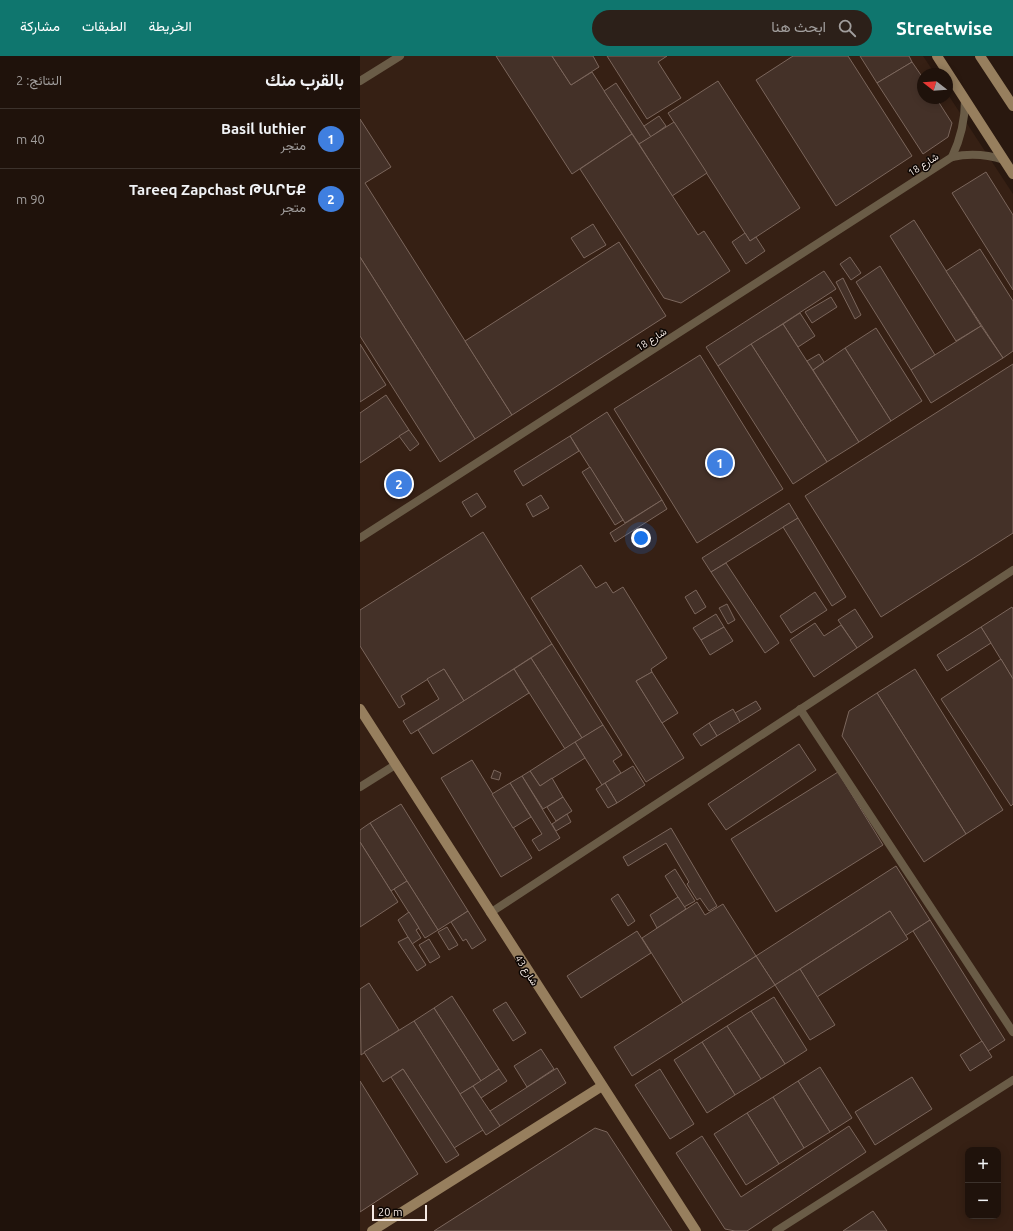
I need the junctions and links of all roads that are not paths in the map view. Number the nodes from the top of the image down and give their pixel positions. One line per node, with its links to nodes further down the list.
1 (400, 56): 4 (lane)
2 (937, 56): 5 (street)
3 (980, 56): 6 (street)
4 (360, 81)
5 (965, 100): 7 (lane, شارع 18); 8 (street)
6 (1013, 106)
7 (952, 157): 8 (lane, شارع 18); 10 (lane, شارع 18)
8 (1004, 160): 9 (street)
9 (1013, 174)
10 (360, 538)
11 (1013, 570): 13 (lane)
12 (360, 709): 14 (street, شارع 43)
13 (800, 709): 16 (lane); 17 (lane)
14 (395, 765): 15 (lane); 16 (street, شارع 43)
15 (360, 787)
16 (490, 913): 19 (street, شارع 43)
17 (1013, 1032)
18 (1013, 1080): 22 (lane)
19 (602, 1086): 20 (street); 21 (street, شارع 43)
20 (372, 1231)
21 (696, 1231)
22 (776, 1231)

